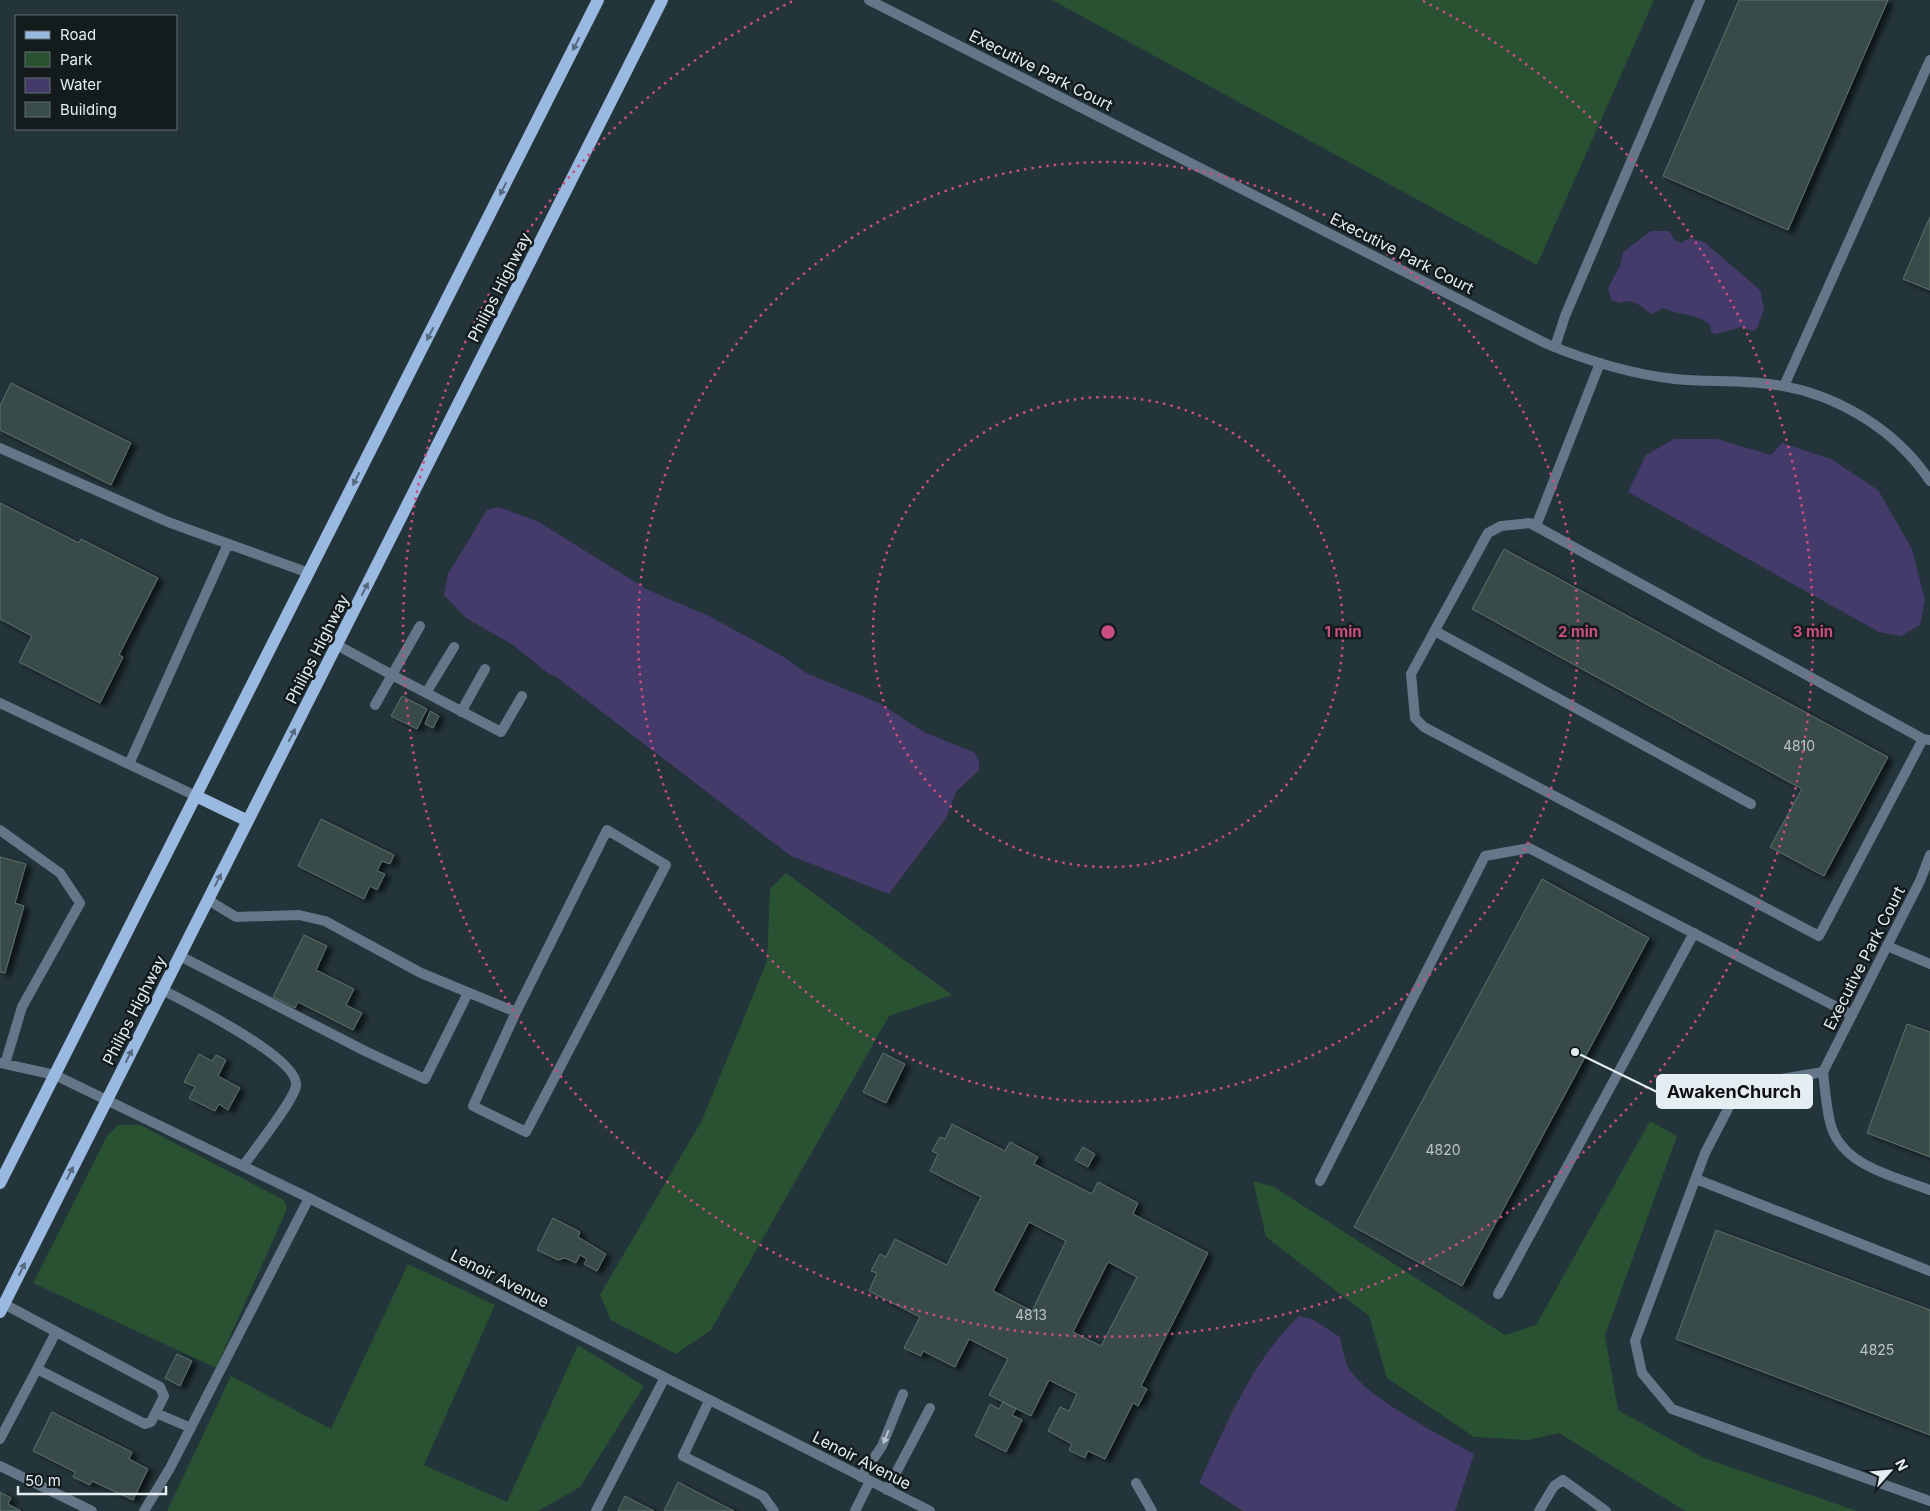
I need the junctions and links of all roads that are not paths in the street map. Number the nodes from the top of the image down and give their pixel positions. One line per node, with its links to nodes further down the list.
1 (598, 0): 13 (main road, one-way to 13)
2 (662, 0): 16 (main road, Philips Highway, one-way to 2)
3 (869, 0): 6 (street, Executive Park Court)
4 (1700, 0): 6 (street)
5 (1930, 60): 8 (street)
6 (1555, 347): 7 (street, Executive Park Court)
7 (1600, 363): 8 (street, Executive Park Court); 11 (street)
8 (1784, 386): 10 (street, Executive Park Court)
9 (0, 448): 12 (street)
10 (1930, 481)
11 (1536, 526): 15 (street); 25 (street)
12 (228, 544): 13 (street); 26 (street)
13 (309, 573): 27 (main road)
14 (420, 626): 19 (street)
15 (1435, 631): 25 (street); 28 (street)
16 (337, 645): 19 (street); 29 (main road, Philips Highway, one-way to 16)
17 (454, 648): 20 (street)
18 (485, 669): 24 (street)
19 (392, 675): 20 (street); 23 (street)
20 (426, 693): 24 (street)
21 (522, 696): 24 (street)
22 (0, 703): 26 (street)
23 (376, 705)
24 (461, 712)
25 (1926, 739)
26 (129, 764): 27 (street)
27 (196, 796): 29 (main road); 43 (main road)
28 (1751, 804)
29 (248, 821): 32 (main road, Philips Highway, one-way to 29)
30 (0, 830): 41 (street)
31 (1930, 856): 34 (street, Executive Park Court)
32 (208, 900): 35 (main road, Philips Highway); 38 (street)
33 (1694, 933): 40 (street); 47 (street); 52 (street)
34 (1887, 946): 36 (street); 40 (street, Executive Park Court)
35 (180, 956): 37 (main road, Philips Highway); 38 (street)
36 (1930, 964)
37 (163, 990): 44 (main road, Philips Highway, one-way to 37); 45 (street)
38 (468, 993): 39 (street)
39 (516, 1012): 39 (street)
40 (1852, 1015): 42 (street, Executive Park Court)
41 (3, 1064): 43 (street, Lenoir Avenue)
42 (1823, 1072): 46 (street); 49 (street)
43 (55, 1075): 44 (street, Lenoir Avenue); 48 (main road)
44 (107, 1100): 45 (street, Lenoir Avenue); 53 (main road, Philips Highway, one-way to 44)
45 (243, 1166): 50 (street, Lenoir Avenue)
46 (1696, 1179): 51 (street); 67 (street)
47 (1320, 1181)
48 (0, 1183)
49 (1930, 1190)
50 (309, 1198): 56 (street, Lenoir Avenue); 61 (street)
51 (1930, 1271)
52 (1498, 1294)
53 (2, 1308): 54 (street)
54 (56, 1332): 55 (street); 60 (street)
55 (37, 1368): 60 (street); 62 (street)
56 (664, 1379): 58 (street, Lenoir Avenue); 70 (street)
57 (903, 1394): 64 (street, one-way to 64)
58 (709, 1401): 64 (street, Lenoir Avenue); 71 (street)
59 (930, 1408): 66 (street)
60 (156, 1413): 61 (street)
61 (191, 1428): 69 (street)
62 (0, 1439)
63 (0, 1466): 68 (street)
64 (866, 1479): 66 (street, Lenoir Avenue); 72 (street)
65 (1136, 1483): 74 (street)
66 (887, 1490): 73 (street, Lenoir Avenue)
67 (1930, 1501)
68 (92, 1511)
69 (144, 1511)
70 (596, 1511)
71 (774, 1511)
72 (855, 1511)
73 (930, 1511)
74 (1152, 1511)
75 (1539, 1511): 76 (street)
76 (1606, 1511)

